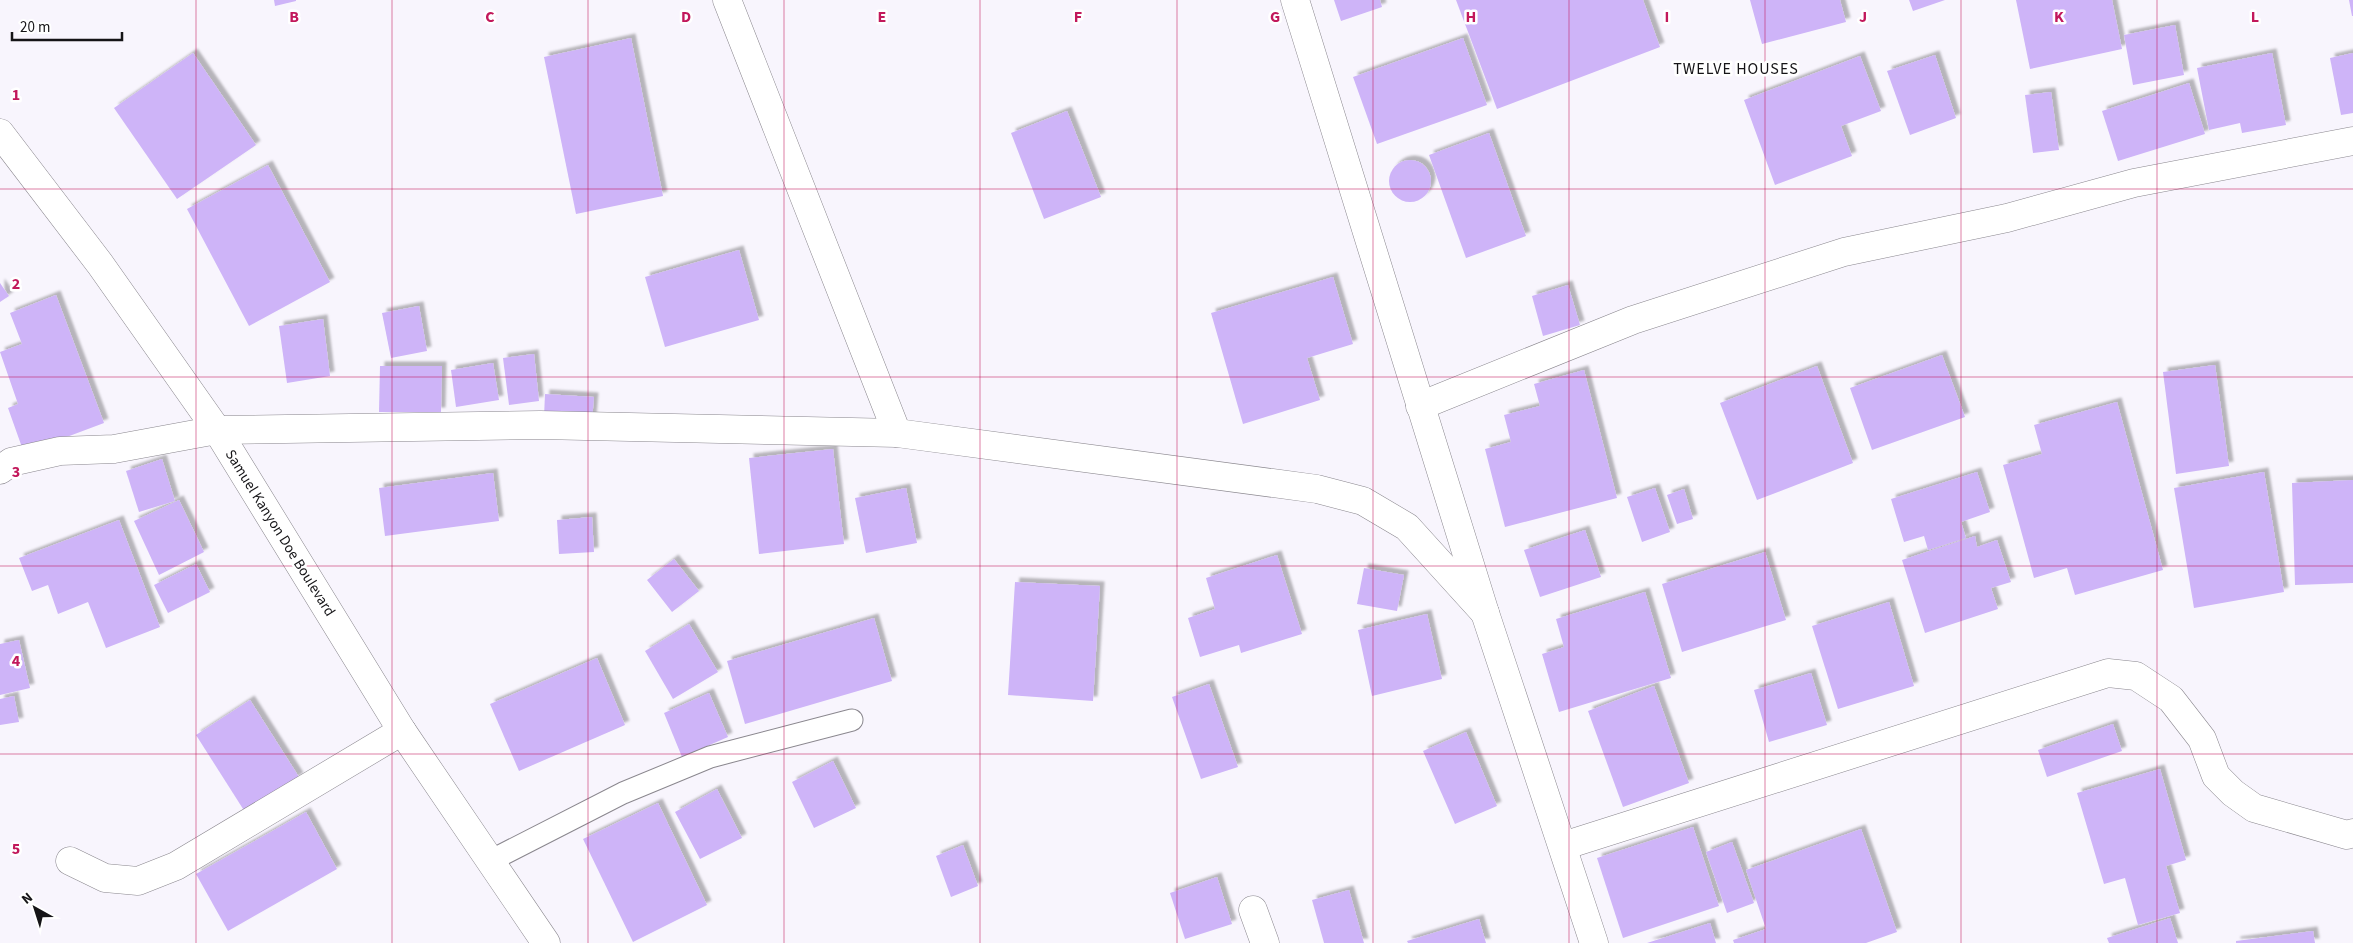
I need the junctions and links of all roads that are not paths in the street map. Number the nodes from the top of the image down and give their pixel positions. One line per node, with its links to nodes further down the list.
1 (727, 0): 7 (street)
2 (1295, 0): 5 (street)
3 (0, 133): 6 (street, Samuel Kanyon Doe Boulevard)
4 (2353, 141): 5 (street)
5 (1420, 406): 9 (street)
6 (217, 430): 7 (street); 8 (street); 11 (street, Samuel Kanyon Doe Boulevard)
7 (897, 433): 9 (street)
8 (0, 470)
9 (1485, 613): 13 (street)
10 (852, 720): 15 (lane)
11 (402, 731): 14 (street); 15 (street, Samuel Kanyon Doe Boulevard)
12 (2353, 833): 13 (street)
13 (1563, 846): 19 (street)
14 (70, 861)
15 (490, 861): 17 (street, Samuel Kanyon Doe Boulevard)
16 (1253, 910): 18 (street)
17 (546, 943)
18 (1265, 943)
19 (1594, 943)

